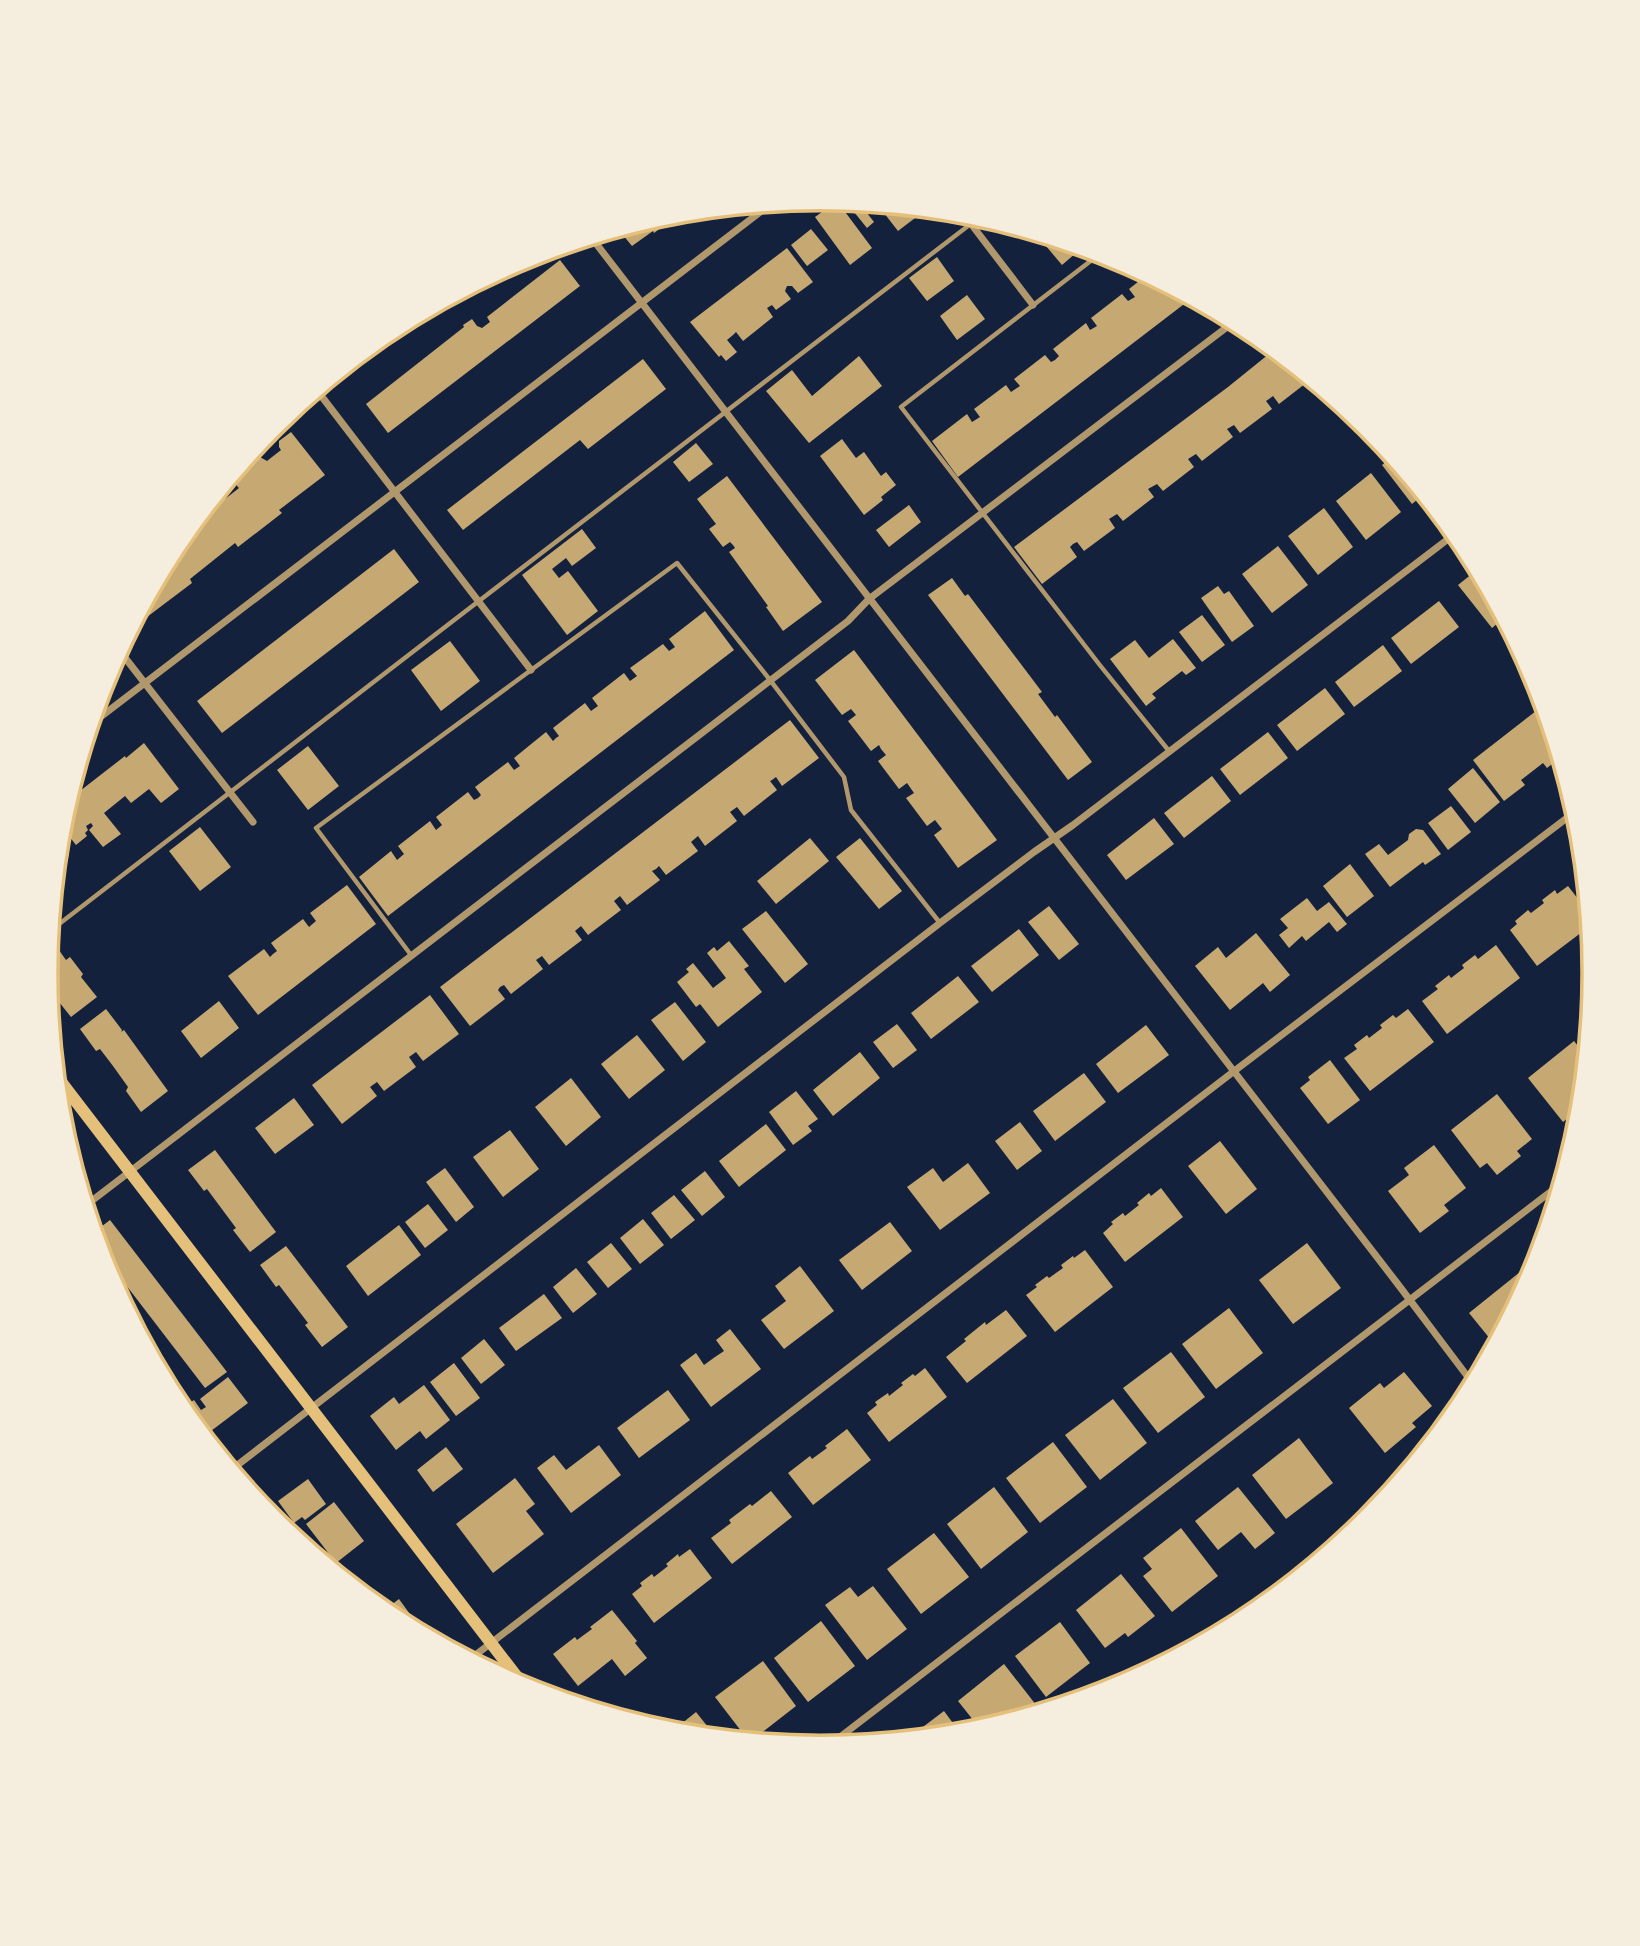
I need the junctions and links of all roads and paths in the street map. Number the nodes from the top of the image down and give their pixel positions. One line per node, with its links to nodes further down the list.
1 (759, 213): 6 (street)
2 (970, 225): 10 (lane)
3 (972, 226): 7 (street)
4 (597, 245): 6 (street)
5 (1091, 261): 7 (lane)
6 (642, 302): 10 (street); 11 (street)
7 (1033, 305): 12 (lane)
8 (1226, 328): 12 (street)
9 (322, 396): 11 (street)
10 (725, 410): 14 (street); 15 (lane)
11 (395, 492): 15 (street); 19 (street)
12 (983, 513): 14 (street); 21 (lane)
13 (1447, 540): 21 (street)
14 (869, 599): 18 (street); 25 (street)
15 (480, 600): 17 (street); 22 (lane)
16 (126, 659): 19 (street)
17 (531, 670): 18 (lane); 28 (lane)
18 (770, 680): 26 (lane); 28 (street)
19 (144, 684): 20 (street); 22 (street)
20 (102, 716)
21 (1169, 751): 25 (street)
22 (229, 793): 24 (street); 27 (lane)
23 (1567, 818): 29 (street)
24 (253, 822)
25 (1054, 839): 26 (street); 29 (street)
26 (940, 923): 36 (street)
27 (59, 924)
28 (411, 955): 31 (street)
29 (1233, 1072): 34 (street); 38 (street)
30 (67, 1089): 31 (main road)
31 (130, 1172): 33 (street); 36 (main road)
32 (1549, 1193): 34 (street)
33 (93, 1200)
34 (1410, 1300): 35 (street); 41 (street)
35 (1467, 1375)
36 (311, 1409): 37 (street); 38 (main road)
37 (238, 1465)
38 (492, 1643): 39 (street); 40 (main road)
39 (477, 1654)
40 (512, 1670)
41 (843, 1735)

